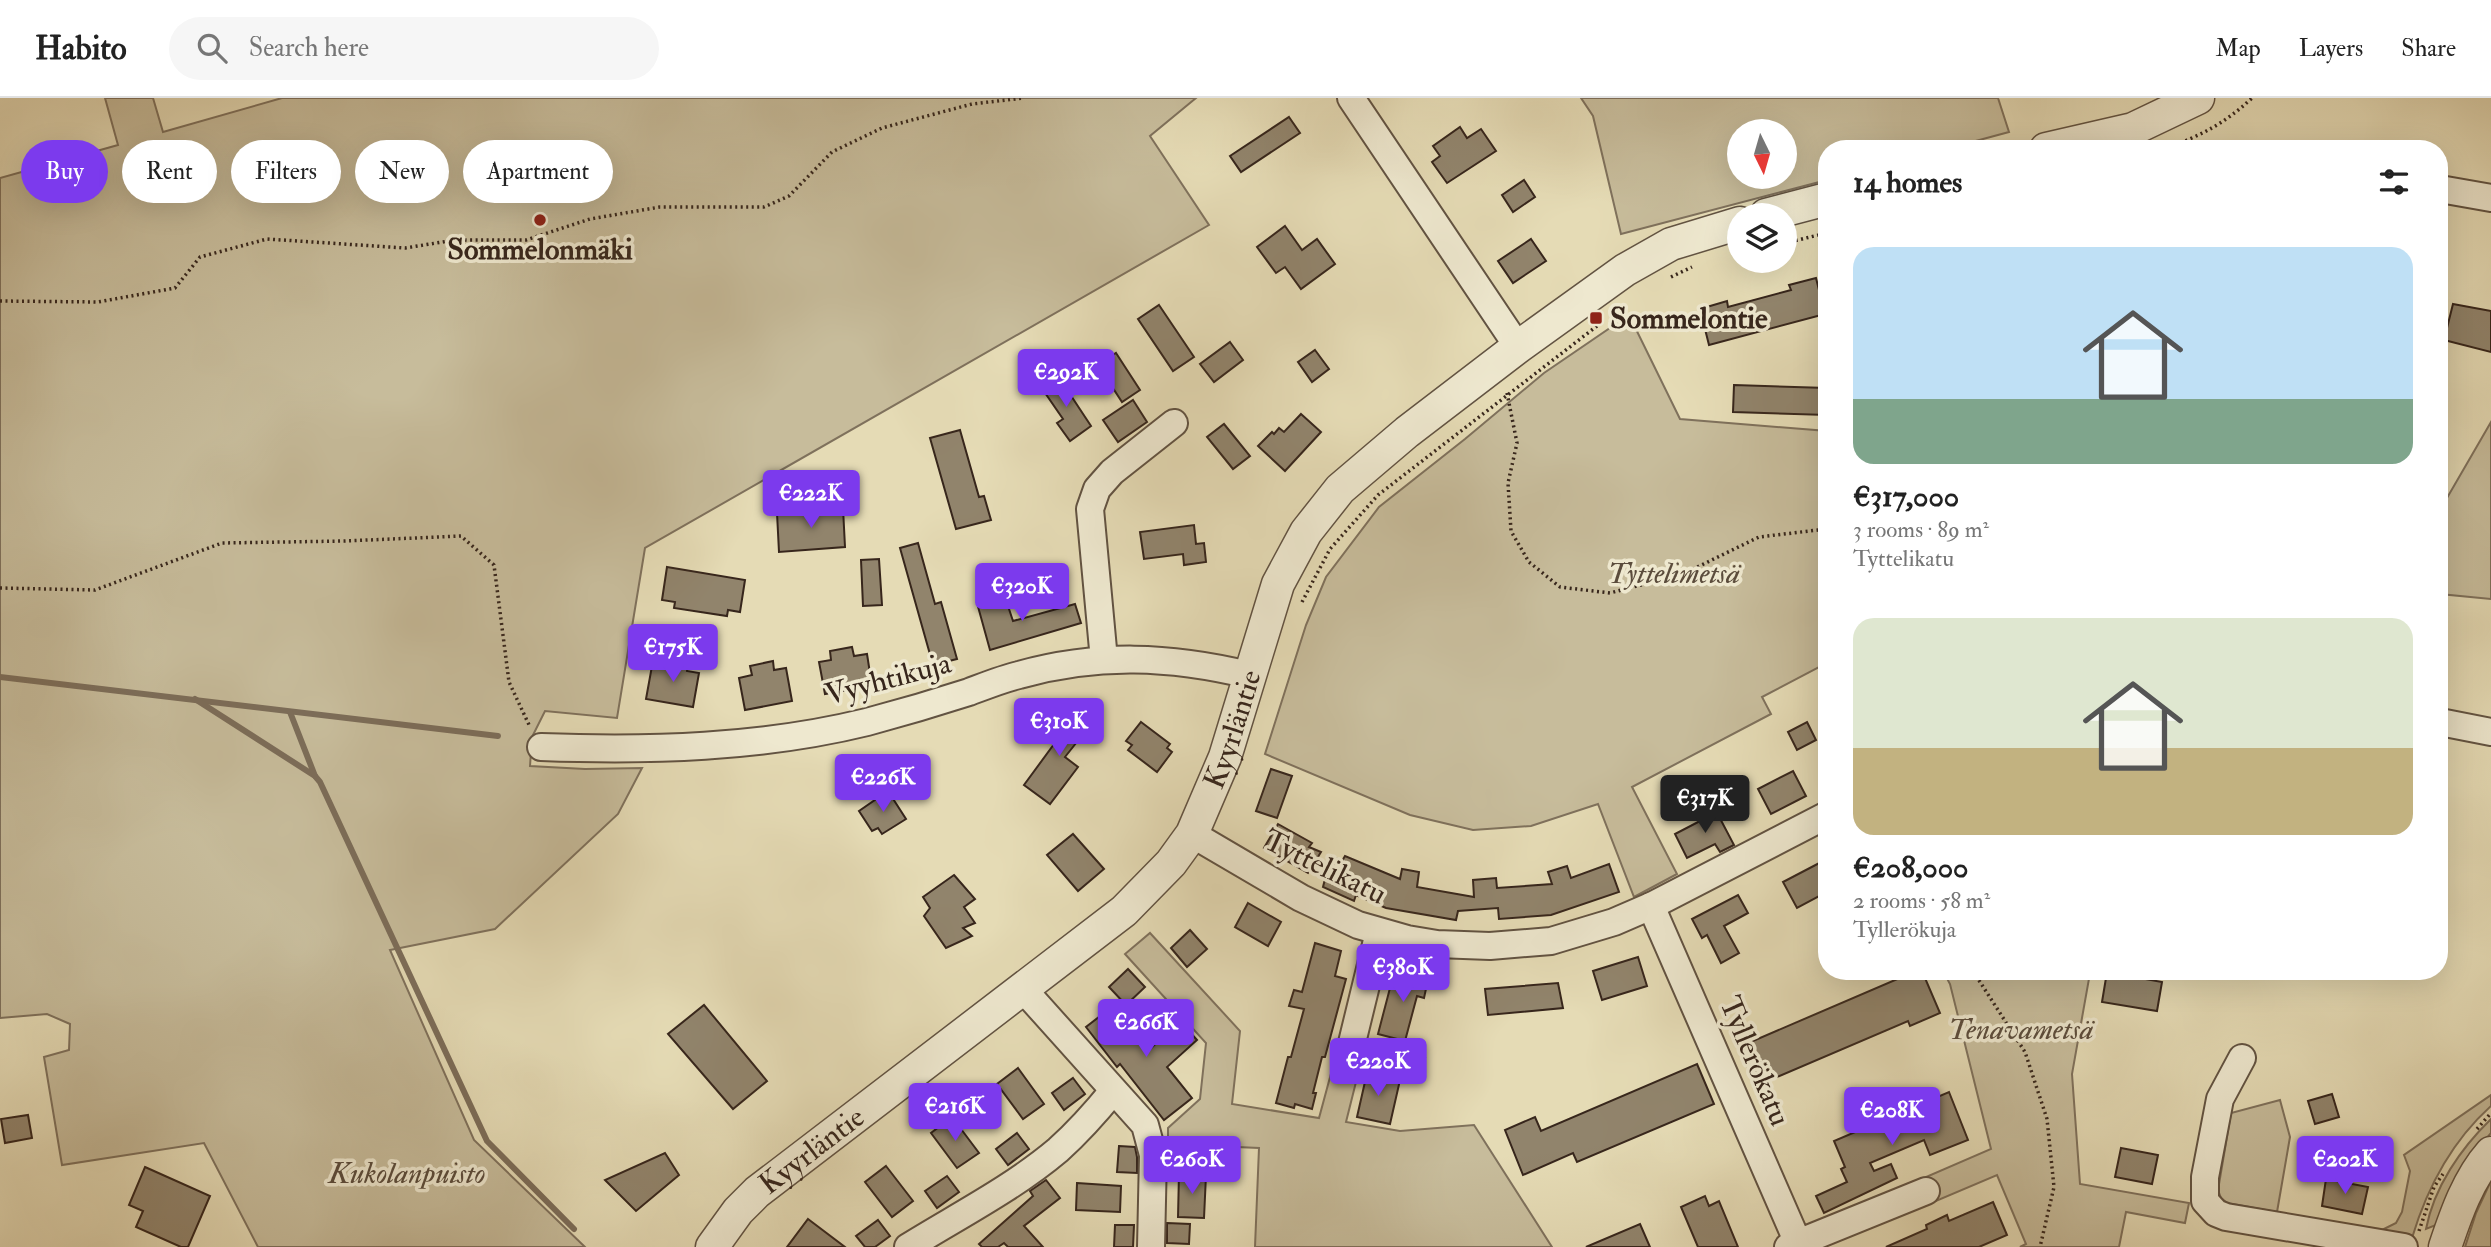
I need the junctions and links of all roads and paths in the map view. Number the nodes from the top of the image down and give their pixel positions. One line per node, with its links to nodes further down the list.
1 (1024, 98): 16 (path)
2 (1351, 98): 18 (street)
3 (2198, 98): 5 (street)
4 (2252, 98): 6 (path)
5 (2136, 139)
6 (2188, 140)
7 (2448, 190): 8 (street)
8 (2491, 198)
9 (1818, 201): 10 (street)
10 (1797, 207)
11 (1727, 227): 18 (street, Kyyrläntie)
12 (1818, 235): 13 (path)
13 (1797, 240)
14 (1698, 264): 15 (path)
15 (1670, 277)
16 (0, 301)
17 (1604, 320): 19 (path)
18 (1518, 347): 25 (street, Kyyrläntie)
19 (1508, 394): 21 (path); 23 (path)
20 (1174, 423): 24 (street)
21 (1818, 530)
22 (0, 588): 28 (path)
23 (1300, 607)
24 (1104, 660): 25 (street, Vyyhtikuja); 28 (street, Vyyhtikuja)
25 (1249, 675): 30 (street, Kyyrläntie)
26 (2448, 724): 27 (street)
27 (2491, 732)
28 (541, 747)
29 (1818, 820): 31 (street, Tyttelikatu)
30 (1192, 834): 32 (street, Tyttelikatu); 34 (street, Kyyrläntie)
31 (1651, 906): 32 (street, Tyttelikatu); 40 (street, Tyllerökatu)
32 (1379, 932): 35 (street)
33 (1979, 980): 44 (path)
34 (1023, 989): 37 (street); 41 (street, Kyyrläntie)
35 (1349, 1055)
36 (2242, 1058): 45 (street)
37 (1113, 1091): 42 (street); 43 (street)
38 (2491, 1153): 46 (street)
39 (1926, 1191): 40 (street)
40 (1793, 1245)
41 (712, 1247)
42 (908, 1247)
43 (1151, 1247)
44 (2040, 1247)
45 (2404, 1247)
46 (2445, 1247)

